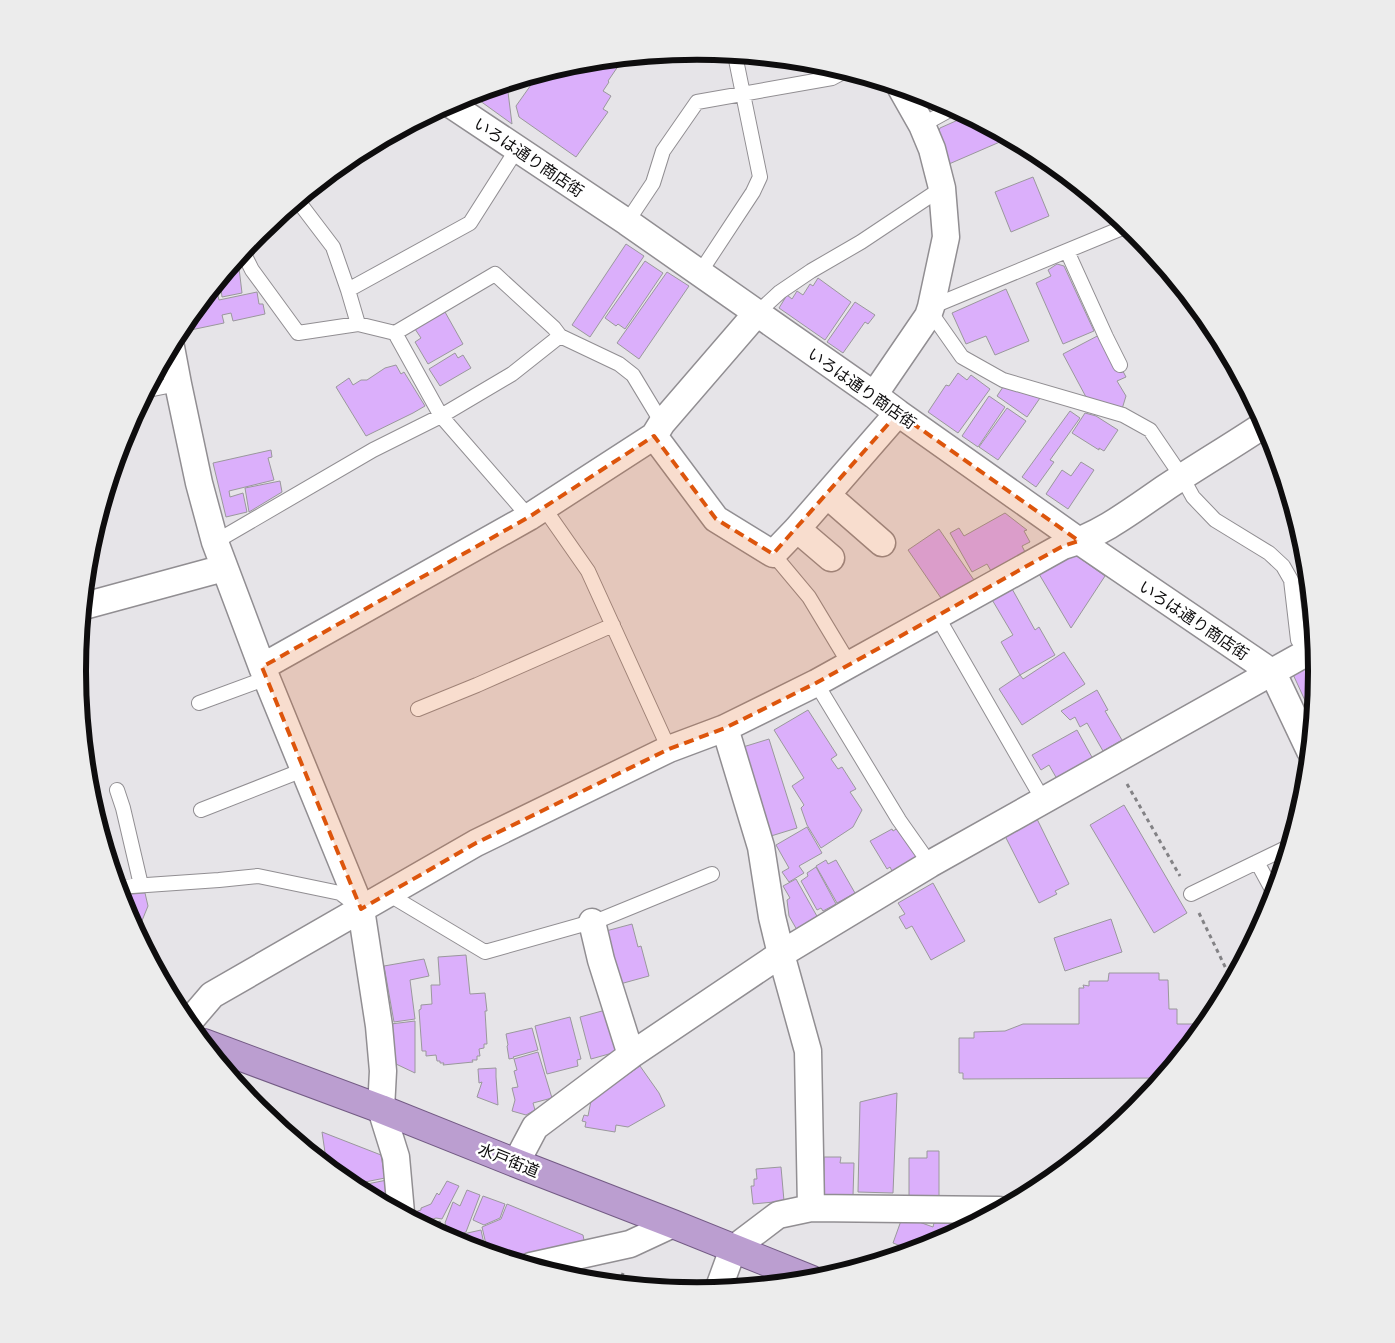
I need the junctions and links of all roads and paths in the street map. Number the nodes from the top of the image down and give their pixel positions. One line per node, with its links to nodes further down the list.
1 (736, 61): 3 (lane)
2 (835, 76): 3 (lane)
3 (742, 93): 11 (lane); 15 (lane)
4 (906, 97): 7 (street)
5 (458, 109): 8 (street, いろは通り商店街)
6 (945, 113): 7 (lane)
7 (922, 126): 9 (street)
8 (517, 149): 11 (street, いろは通り商店街); 16 (lane)
9 (942, 188): 17 (street); 18 (lane)
10 (302, 206): 16 (lane)
11 (626, 222): 15 (street, いろは通り商店街)
12 (1119, 229): 13 (lane)
13 (1067, 251): 17 (lane); 23 (lane)
14 (246, 259): 19 (lane)
15 (699, 274): 18 (street, いろは通り商店街)
16 (348, 290): 19 (lane)
17 (929, 311): 26 (street); 31 (lane)
18 (756, 314): 26 (street, いろは通り商店街); 30 (street)
19 (358, 324): 20 (lane)
20 (395, 332): 21 (lane); 28 (lane)
21 (560, 336): 28 (lane); 30 (lane)
22 (173, 358): 24 (street)
23 (1120, 365)
24 (178, 384): 25 (lane); 36 (street)
25 (156, 388)
26 (874, 395): 27 (street, いろは通り商店街)
27 (898, 413): 32 (street); 35 (street, いろは通り商店街)
28 (441, 416): 33 (lane); 36 (lane)
29 (1258, 428): 31 (street)
30 (658, 430): 33 (street); 38 (street)
31 (1182, 477): 35 (street); 44 (lane)
32 (827, 495): 34 (street); 37 (street)
33 (536, 512): 43 (lane); 47 (street)
34 (797, 529): 38 (street); 39 (street)
35 (1079, 541): 42 (street); 48 (street, いろは通り商店街)
36 (215, 542): 40 (street)
37 (882, 543)
38 (773, 554): 46 (lane)
39 (830, 558)
40 (224, 568): 41 (street); 47 (street)
41 (90, 604)
42 (937, 616): 46 (street); 58 (lane)
43 (613, 626): 51 (lane); 54 (lane)
44 (1308, 647)
45 (1309, 652): 48 (street)
46 (850, 665): 49 (street)
47 (265, 672): 50 (lane); 56 (street)
48 (1273, 673): 53 (street); 55 (street)
49 (816, 683): 52 (street); 62 (lane)
50 (199, 703)
51 (418, 709)
52 (725, 728): 54 (street); 71 (street)
53 (1305, 741)
54 (669, 749): 67 (street)
55 (1114, 762): 58 (street); 68 (path)
56 (303, 770): 59 (lane); 69 (street)
57 (117, 790): 64 (lane)
58 (1043, 800): 62 (street)
59 (201, 810)
60 (1282, 850): 61 (lane)
61 (1257, 862): 66 (lane); 68 (lane)
62 (930, 864): 71 (street)
63 (712, 874): 70 (lane)
64 (142, 885): 65 (lane); 69 (lane)
65 (125, 886)
66 (1270, 886)
67 (388, 894): 69 (street); 70 (lane)
68 (1191, 894): 72 (path)
69 (360, 909): 73 (street); 76 (street)
70 (592, 922): 75 (street)
71 (781, 954): 75 (street); 79 (street)
72 (1229, 974)
73 (193, 1017)
74 (214, 1047): 76 (highway, 水戸街道)
75 (631, 1055): 77 (street)
76 (381, 1109): 77 (highway, 水戸街道); 78 (street)
77 (516, 1163): 81 (highway, 水戸街道)
78 (399, 1205)
79 (811, 1208): 80 (street); 82 (street)
80 (987, 1210)
81 (673, 1224): 82 (highway, 水戸街道); 83 (street)
82 (733, 1249): 84 (highway, 水戸街道); 85 (street)
83 (544, 1263)
84 (798, 1274)
85 (721, 1282)

